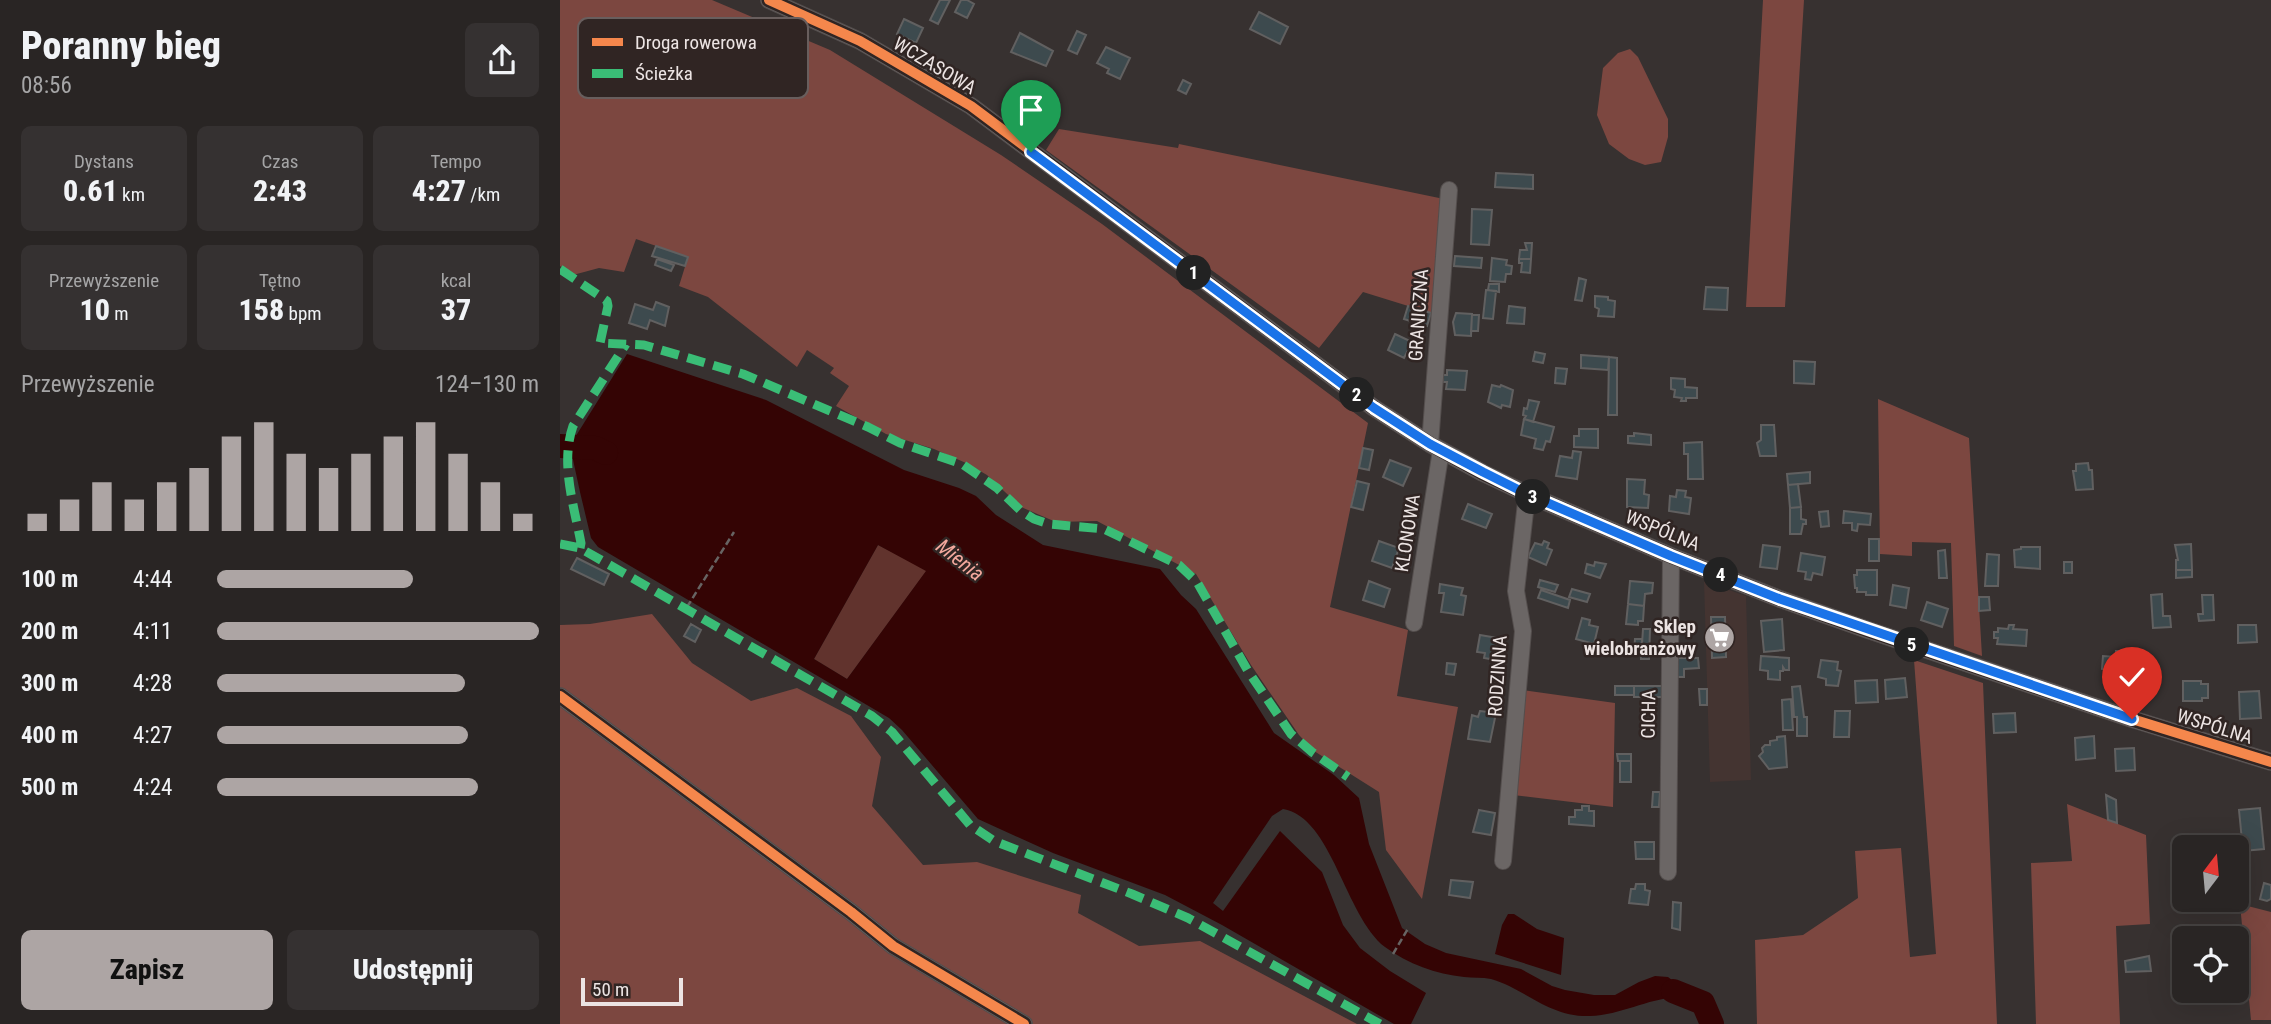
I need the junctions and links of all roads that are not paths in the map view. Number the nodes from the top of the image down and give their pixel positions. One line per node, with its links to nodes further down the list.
1 (769, 0): 3 (street, WCZASOWA)
2 (1449, 190): 4 (street, GRANICZNA)
3 (1374, 408): 4 (street, WSPÓLNA)
4 (1435, 447): 5 (street, WSPÓLNA); 7 (street, KLONOWA)
5 (1527, 494): 6 (street, WSPÓLNA); 10 (street, RODZINNA)
6 (1671, 556): 9 (street, WSPÓLNA); 11 (street, CICHA)
7 (1414, 623)
8 (560, 696): 12 (street)
9 (2271, 762)
10 (1503, 861)
11 (1668, 872)
12 (1024, 1024)

